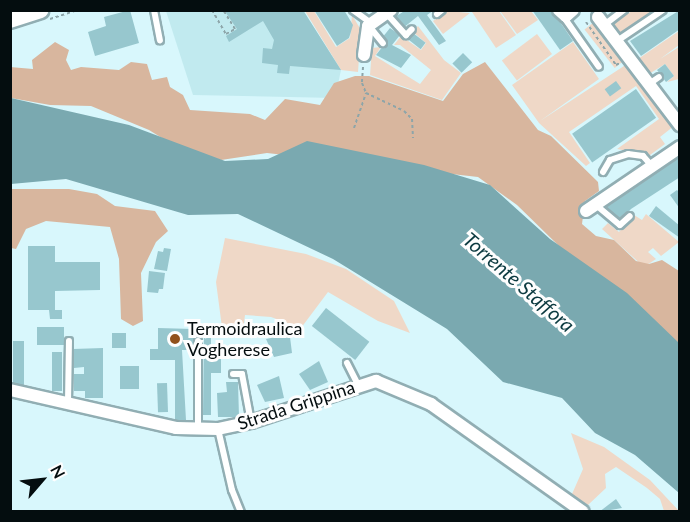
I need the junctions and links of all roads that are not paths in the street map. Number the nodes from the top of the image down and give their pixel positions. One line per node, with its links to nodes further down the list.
1 (40, 10): 8 (main road)
2 (154, 10): 12 (lane)
3 (353, 10): 10 (lane)
4 (663, 10): 13 (lane)
5 (624, 11): 9 (lane)
6 (388, 12): 10 (street); 11 (lane)
7 (565, 12): 16 (lane)
8 (10, 20)
9 (598, 20): 13 (street)
10 (370, 24): 14 (lane); 15 (street)
11 (412, 29)
12 (159, 40)
13 (617, 41): 17 (street)
14 (383, 43)
15 (364, 55)
16 (599, 67)
17 (680, 125)
18 (680, 147): 19 (street)
19 (652, 166): 20 (lane); 21 (street)
20 (603, 172)
21 (591, 208): 22 (lane)
22 (630, 216)
23 (69, 341): 29 (lane)
24 (198, 341): 31 (lane)
25 (347, 363): 27 (lane)
26 (233, 374): 30 (lane)
27 (358, 385): 30 (street, Strada Grippina); 34 (street, Strada Grippina)
28 (10, 390): 29 (street, Strada Grippina)
29 (68, 403): 31 (street, Strada Grippina)
30 (251, 422): 32 (street, Strada Grippina)
31 (198, 428): 32 (street, Strada Grippina)
32 (218, 429): 33 (lane)
33 (242, 512)
34 (583, 512)

